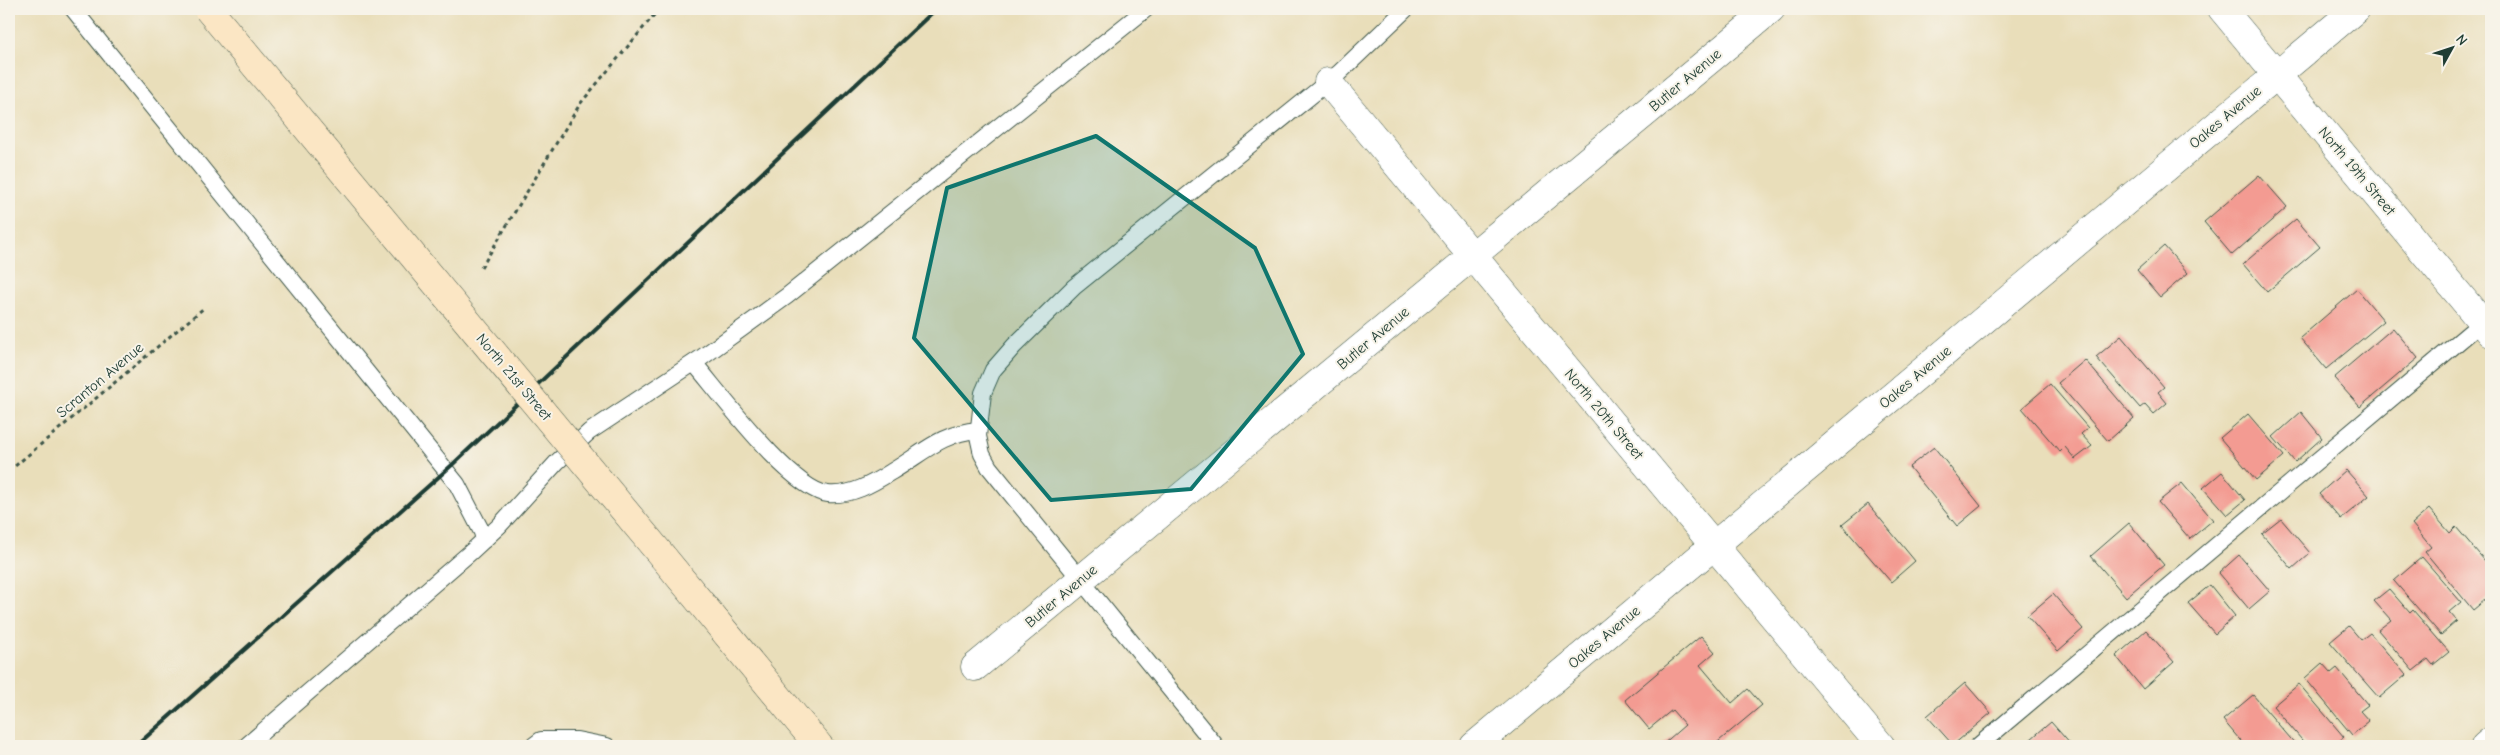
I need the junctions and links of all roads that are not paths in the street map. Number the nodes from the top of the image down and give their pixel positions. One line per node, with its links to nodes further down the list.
1 (73, 9): 14 (lane)
2 (208, 9): 22 (street, North 21st Street, bridge)
3 (1146, 9): 12 (lane)
4 (1406, 9): 9 (lane)
5 (1770, 9): 10 (street, Butler Avenue)
6 (2222, 9): 8 (street, North 19th Street)
7 (2356, 9): 8 (street, Oakes Avenue)
8 (2276, 75): 11 (street, North 19th Street); 15 (street, Oakes Avenue)
9 (1328, 82): 10 (street, North 20th Street); 13 (lane)
10 (1472, 256): 15 (street, North 20th Street); 16 (street, Butler Avenue)
11 (2488, 323): 26 (lane)
12 (694, 363): 13 (lane); 14 (lane)
13 (978, 430): 16 (lane)
14 (484, 540): 19 (lane)
15 (1713, 545): 24 (street, Oakes Avenue); 25 (street, North 20th Street)
16 (1080, 581): 17 (street, Butler Avenue); 23 (lane)
17 (975, 667)
18 (2491, 741): 27 (street)
19 (246, 746)
20 (533, 746): 21 (lane)
21 (607, 746)
22 (819, 746)
23 (1216, 746)
24 (1474, 746)
25 (1880, 746)
26 (1978, 746)
27 (2485, 746)

